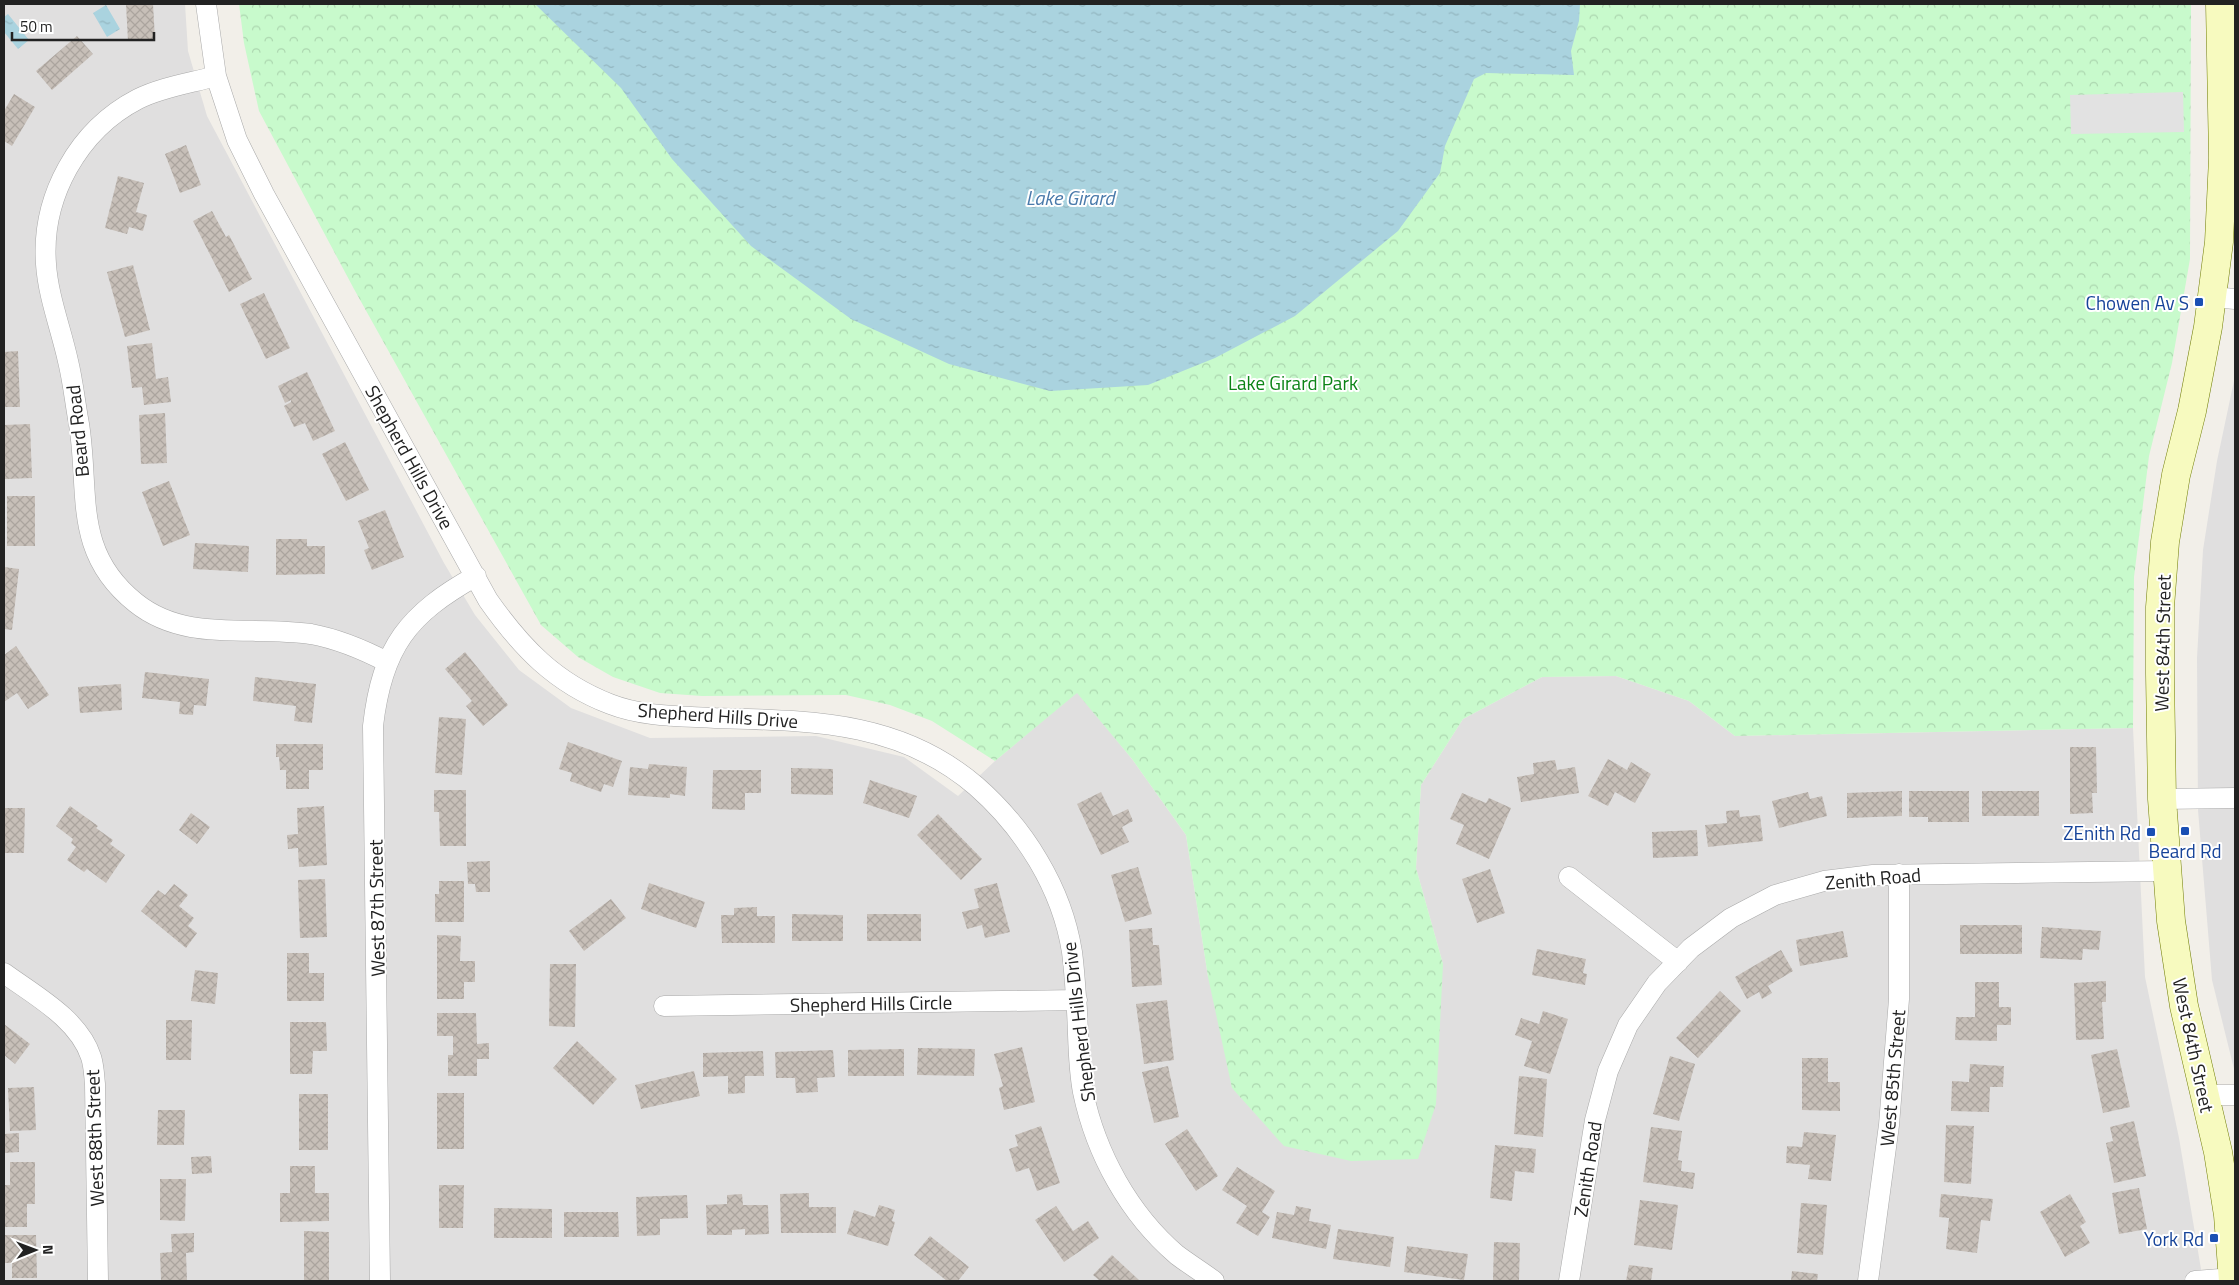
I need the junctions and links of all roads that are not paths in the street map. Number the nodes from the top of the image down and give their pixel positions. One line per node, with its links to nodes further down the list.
1 (206, 4): 3 (street, Shepherd Hills Drive)
2 (2220, 4): 4 (street, West 84th Street)
3 (216, 76): 5 (street, Shepherd Hills Drive); 6 (street, Beard Road)
4 (2224, 298): 8 (street, West 84th Street)
5 (476, 576): 6 (street, West 87th Street); 14 (street, Shepherd Hills Drive)
6 (387, 662): 20 (street, West 87th Street)
7 (2235, 798): 8 (street)
8 (2162, 799): 9 (street, West 84th Street)
9 (2166, 871): 10 (street, Zenith Road); 16 (street, West 84th Street)
10 (1899, 874): 12 (street, Zenith Road); 23 (street, West 85th Street)
11 (1569, 877): 12 (street)
12 (1678, 962): 22 (street, Zenith Road)
13 (4, 973): 19 (street, West 88th Street)
14 (1077, 1000): 15 (street, Shepherd Hills Circle); 21 (street, Shepherd Hills Drive)
15 (664, 1006)
16 (2204, 1095): 17 (street); 18 (street, West 84th Street)
17 (2235, 1095)
18 (2233, 1280): 24 (street)
19 (98, 1281)
20 (380, 1281)
21 (1214, 1281)
22 (1569, 1281)
23 (1868, 1281)
24 (2195, 1281)

